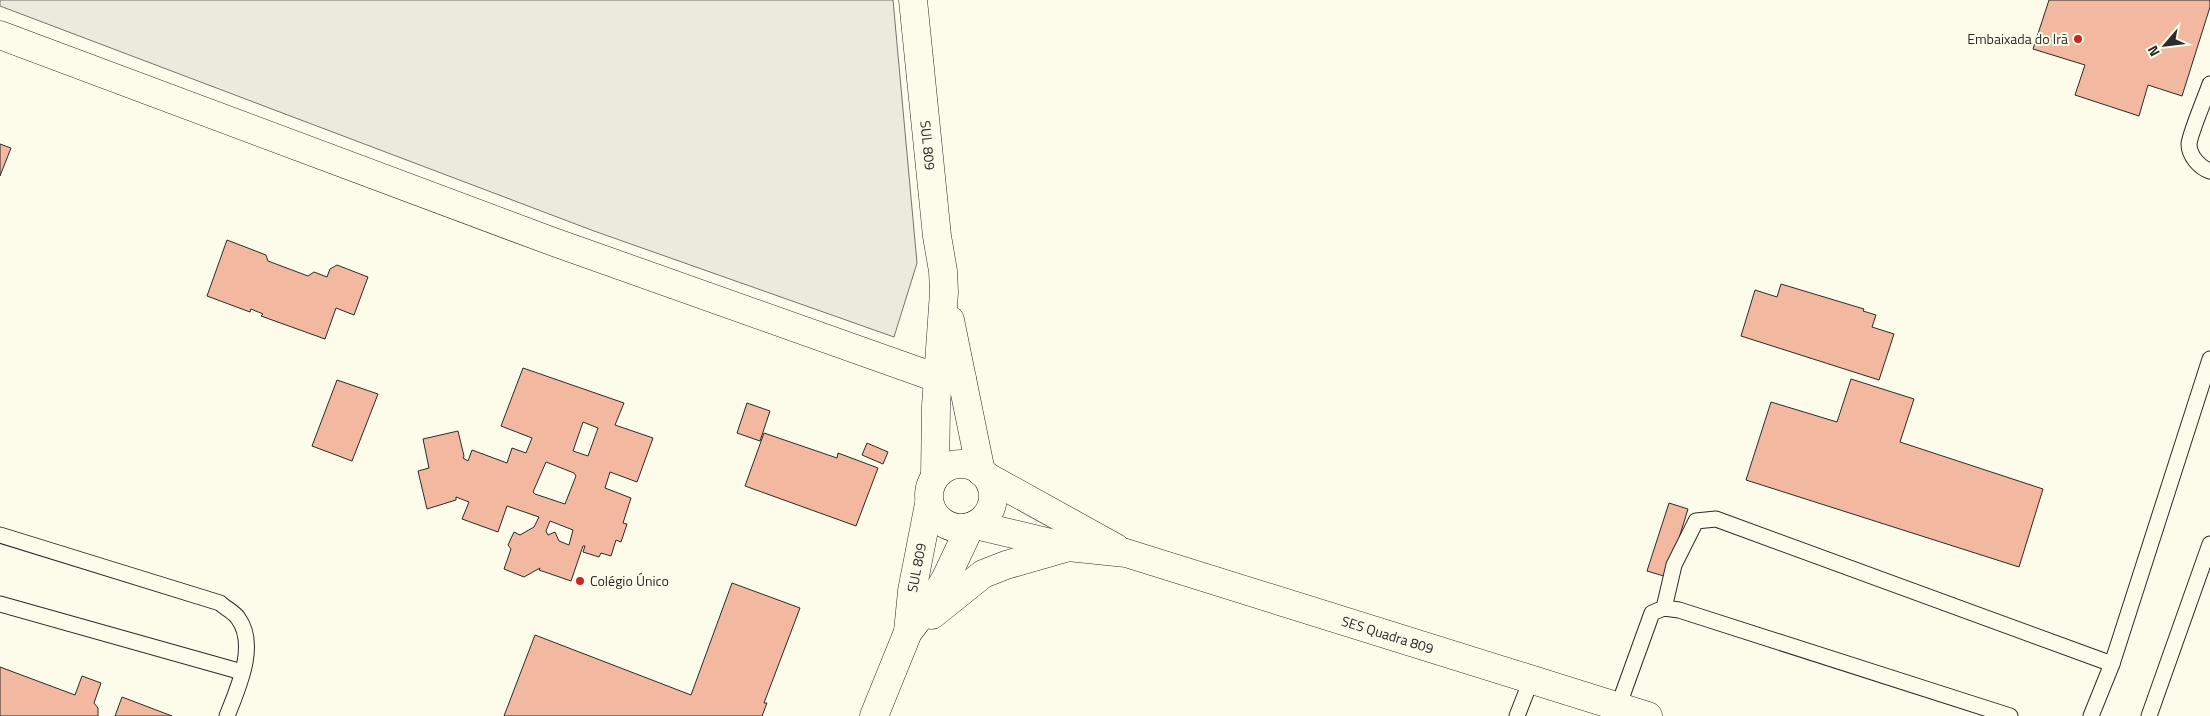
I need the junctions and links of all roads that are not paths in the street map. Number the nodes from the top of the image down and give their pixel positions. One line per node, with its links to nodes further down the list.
1 (912, 0): 6 (street, SUL 809)
2 (0, 35): 6 (street)
3 (2210, 84): 4 (lane)
4 (2210, 171)
5 (2210, 359): 18 (lane)
6 (950, 379): 7 (street, SUL 809); 8 (street, SUL 809)
7 (984, 474): 8 (street); 10 (street); 14 (street, SES Quadra 809)
8 (935, 476): 9 (street)
9 (929, 504): 10 (street); 17 (street, SUL 809)
10 (973, 526): 13 (street, SES Quadra 809); 17 (street, SUL 809)
11 (0, 535): 19 (lane)
12 (2210, 544): 28 (lane)
13 (1068, 547): 14 (street, SES Quadra 809); 17 (street)
14 (1126, 553): 20 (street, SES Quadra 809)
15 (0, 604): 19 (lane)
16 (1664, 608): 18 (lane); 21 (lane); 26 (lane)
17 (908, 632): 23 (street, SUL 809)
18 (2112, 664): 27 (lane)
19 (242, 672): 22 (lane)
20 (1531, 680): 21 (street, SES Quadra 809); 24 (lane)
21 (1618, 707): 25 (street, SES Quadra 809)
22 (227, 716)
23 (874, 716)
24 (1517, 716)
25 (1648, 716)
26 (2010, 716)
27 (2091, 716)
28 (2149, 716)

